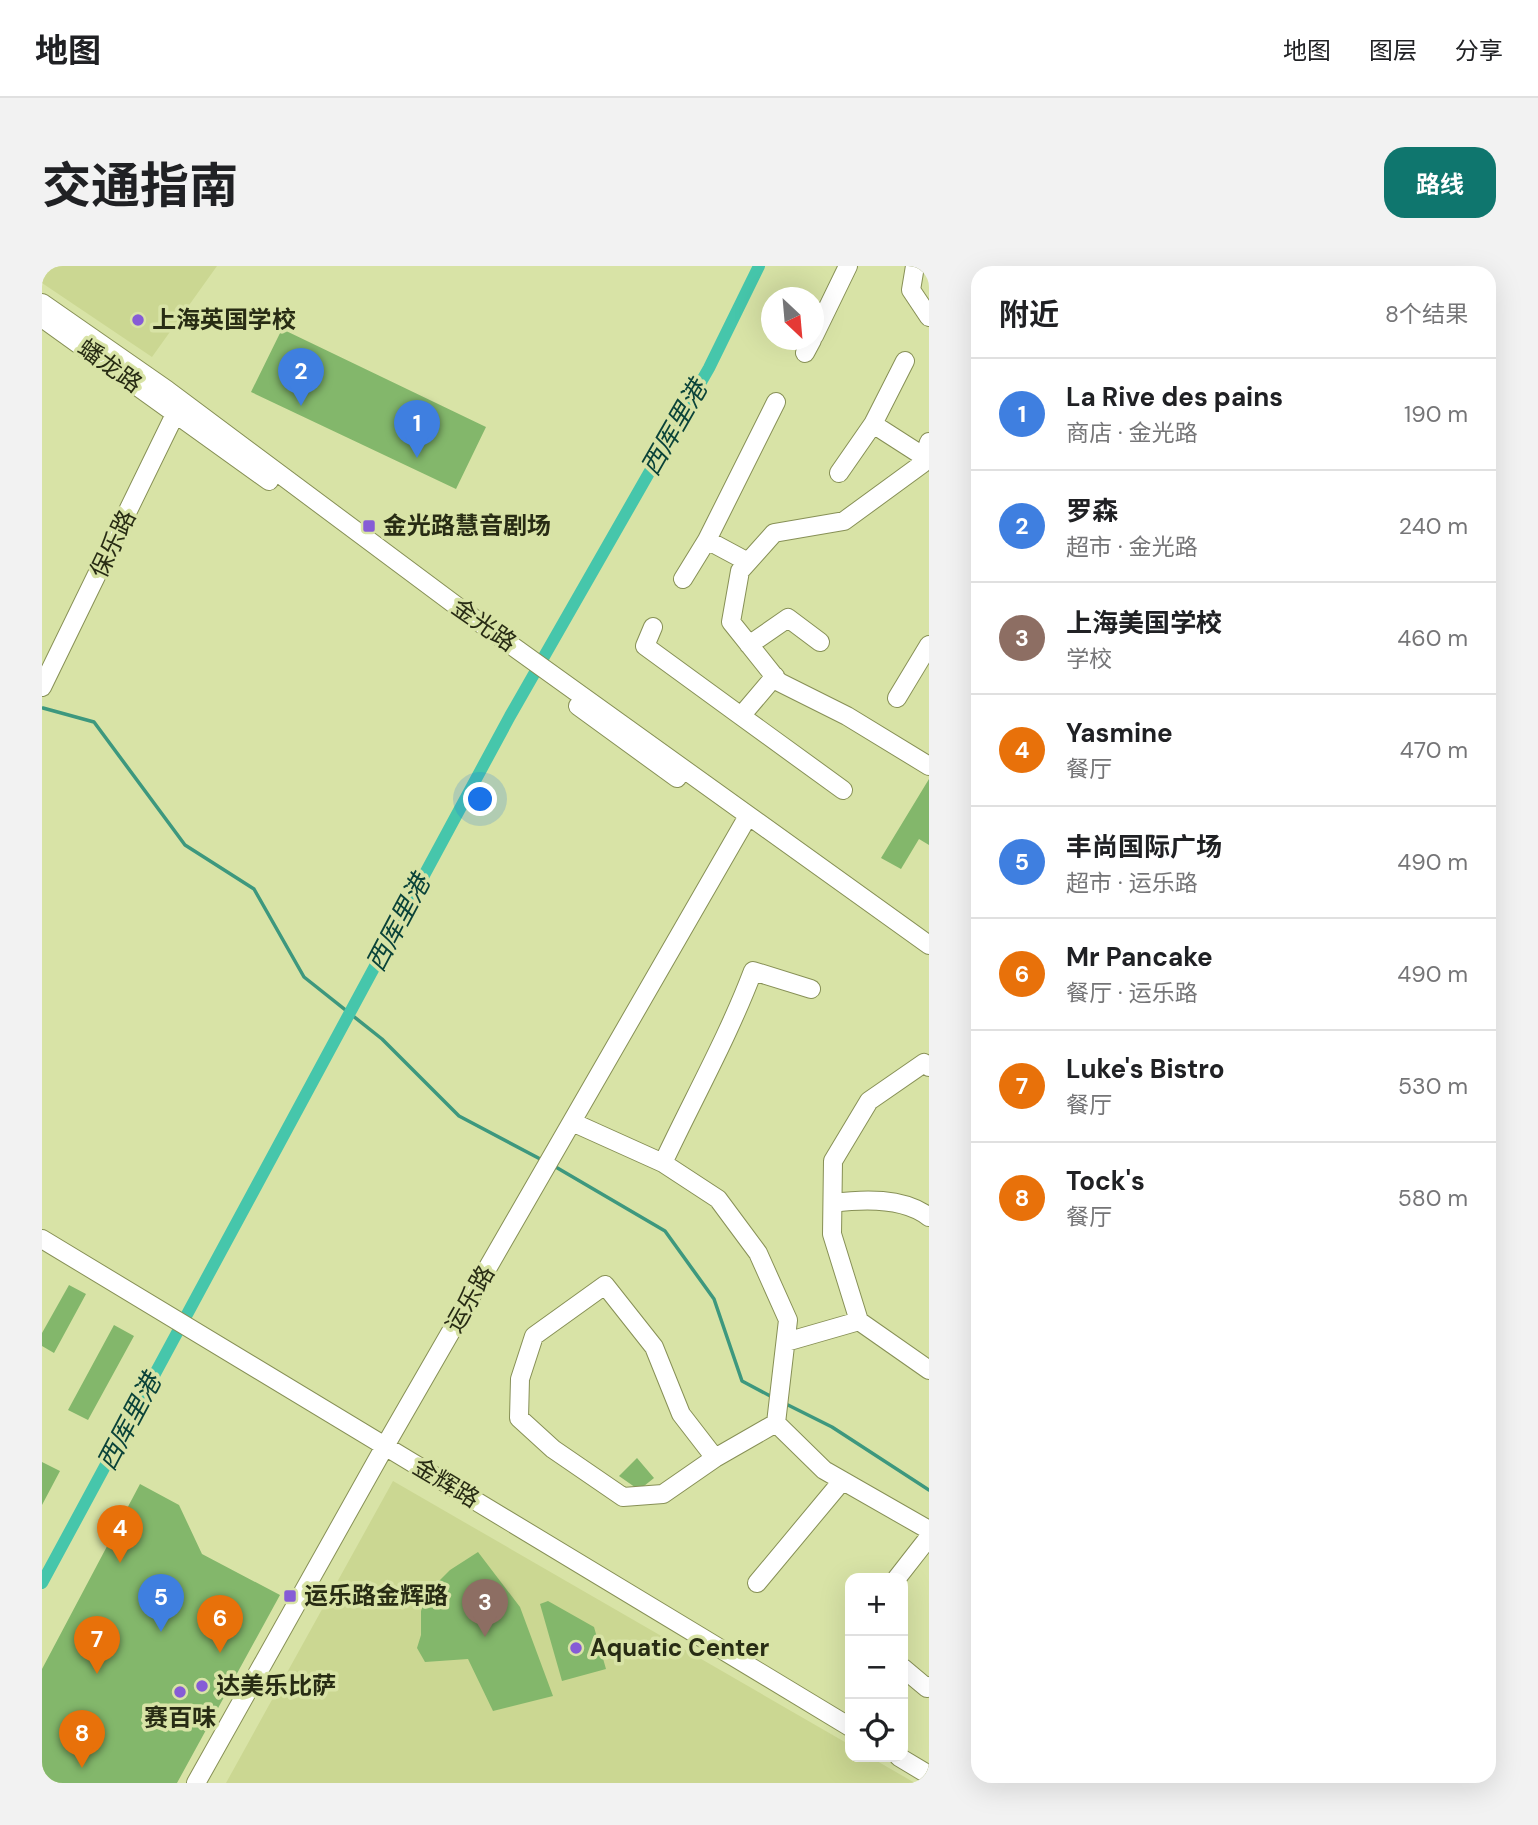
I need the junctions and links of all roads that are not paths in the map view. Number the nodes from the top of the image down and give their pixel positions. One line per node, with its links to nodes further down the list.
1 (848, 266): 4 (street)
2 (915, 266): 5 (street)
3 (42, 303): 9 (street, 金光路)
4 (824, 315)
5 (929, 317)
6 (42, 318): 9 (street, 蟠龙路)
7 (905, 360): 10 (street)
8 (776, 401): 13 (street)
9 (179, 408): 21 (street, 金光路); 21 (street, 金光路); 22 (street, 保乐路)
10 (873, 424): 11 (street); 12 (street)
11 (928, 453): 14 (street)
12 (839, 473)
13 (708, 540): 14 (street); 15 (street)
14 (748, 562): 18 (street)
15 (683, 579)
16 (653, 627): 24 (street)
17 (820, 642): 18 (street)
18 (749, 645): 20 (street)
19 (929, 645): 23 (street)
20 (775, 676): 24 (street); 25 (street)
21 (559, 685): 27 (street, 金光路)
22 (42, 687)
23 (897, 698)
24 (741, 716): 26 (street)
25 (929, 766)
26 (843, 790)
27 (746, 821): 28 (street, 金光路); 29 (street, 金光路); 32 (street, 运乐路)
28 (929, 945)
29 (929, 958)
30 (811, 989): 33 (street)
31 (929, 1067): 34 (street)
32 (572, 1122): 33 (street); 41 (street, 运乐路)
33 (663, 1163): 38 (street)
34 (833, 1203): 35 (street); 37 (street)
35 (929, 1217)
36 (42, 1239): 41 (street, 金辉路)
37 (859, 1321): 38 (street); 39 (street)
38 (786, 1342): 40 (street)
39 (929, 1370)
40 (778, 1408): 42 (street); 43 (street)
41 (385, 1446): 50 (street, 金辉路); 53 (street, 运乐路)
42 (715, 1458): 42 (street)
43 (842, 1481): 44 (street); 47 (street)
44 (929, 1530)
45 (929, 1537): 46 (street)
46 (901, 1573)
47 (757, 1583)
48 (908, 1672): 49 (street)
49 (929, 1686)
50 (845, 1724)
51 (907, 1762): 52 (street)
52 (929, 1775)
53 (196, 1783)

